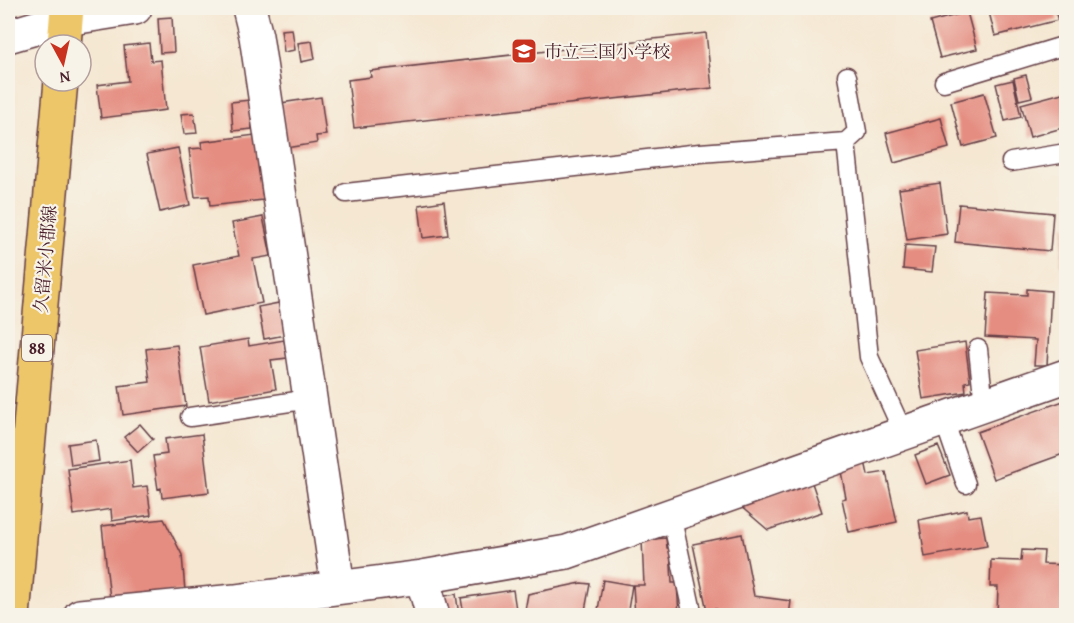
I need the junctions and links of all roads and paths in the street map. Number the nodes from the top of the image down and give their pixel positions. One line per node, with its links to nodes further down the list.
1 (135, 8): 3 (street)
2 (249, 8): 15 (street)
3 (66, 24): 4 (street)
4 (8, 36)
5 (1066, 45): 7 (lane)
6 (847, 76): 9 (lane)
7 (944, 82)
8 (60, 93): 25 (main road, 久留米小郡線 / 88)
9 (846, 142): 12 (lane); 19 (lane)
10 (1066, 153): 11 (lane)
11 (1011, 162)
12 (346, 194)
13 (978, 349): 16 (lane)
14 (1066, 376): 16 (street)
15 (310, 399): 17 (lane); 23 (street)
16 (984, 405): 18 (street)
17 (190, 417)
18 (944, 420): 19 (street); 20 (lane)
19 (904, 434): 21 (street)
20 (966, 484)
21 (671, 515): 22 (street); 28 (lane)
22 (422, 577): 23 (street); 27 (street)
23 (338, 586): 24 (street)
24 (236, 608): 26 (street)
25 (13, 615)
26 (80, 615)
27 (433, 615)
28 (693, 615)

